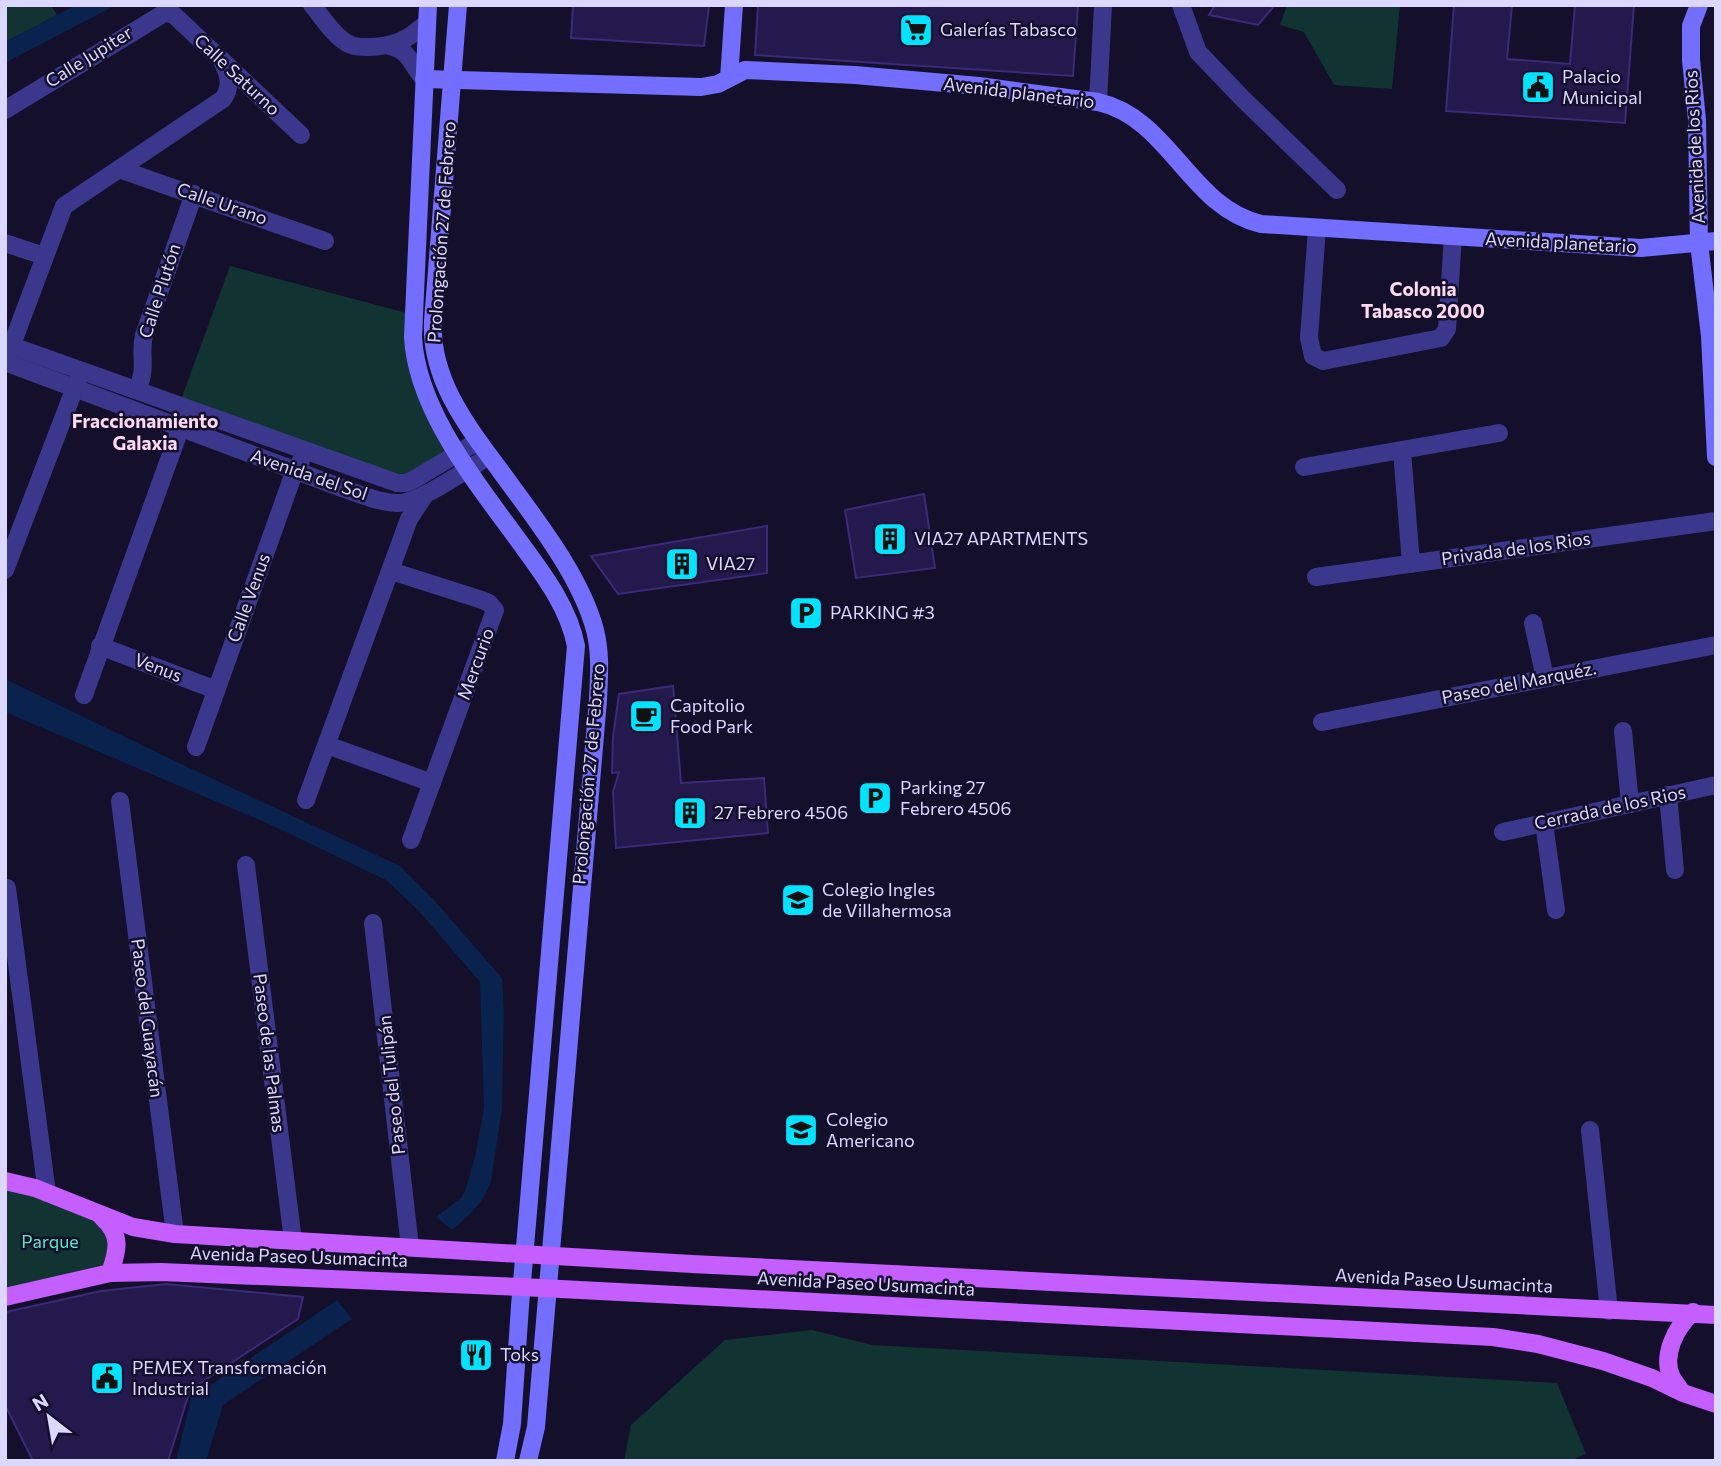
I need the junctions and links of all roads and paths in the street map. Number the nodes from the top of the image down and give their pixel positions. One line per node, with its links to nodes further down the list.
1 (312, 5): 10 (street)
2 (458, 5): 14 (main road, Prolongación 27 de Febrero)
3 (734, 5): 12 (main road)
4 (746, 5): 12 (main road)
5 (1103, 5): 15 (street, Avenida planetario)
6 (1181, 5): 19 (street)
7 (1699, 5): 24 (main road, Avenida de los Rios)
8 (427, 14): 10 (street); 13 (main road, Prolongación 27 de Febrero)
9 (174, 15): 11 (street, Calle Saturno); 16 (street, Calle Jupiter)
10 (389, 46): 13 (street)
11 (220, 59): 17 (street, Calle Saturno); 18 (street)
12 (735, 74): 14 (main road, Avenida planetario); 15 (main road, Avenida planetario)
13 (424, 79): 14 (main road, Avenida planetario); 37 (main road, Prolongación 27 de Febrero)
14 (453, 80): 34 (main road, Prolongación 27 de Febrero)
15 (1098, 102): 21 (main road, Avenida planetario)
16 (5, 110)
17 (301, 135)
18 (119, 169): 20 (street, Calle Urano); 26 (street)
19 (1337, 191)
20 (194, 194): 23 (street, Calle Urano); 30 (street, Calle Plutón)
21 (1317, 228): 22 (main road, Avenida planetario); 22 (street)
22 (1453, 236): 24 (main road, Avenida planetario)
23 (325, 241)
24 (1707, 242): 38 (main road, Avenida de los Rios)
25 (5, 243): 26 (street)
26 (44, 256): 27 (street)
27 (8, 356): 28 (street, Avenida del Sol); 29 (street, Avenida del Sol)
28 (82, 370): 29 (street); 30 (street, Avenida del Sol)
29 (74, 387): 32 (street, Avenida del Sol); 46 (street)
30 (136, 390): 31 (street, Avenida del Sol)
31 (189, 409): 32 (street); 36 (street, Avenida del Sol)
32 (180, 428): 41 (street, Avenida del Sol); 51 (street)
33 (1499, 433): 35 (street)
34 (484, 449): 37 (street); 40 (street); 81 (main road, Prolongación 27 de Febrero)
35 (1402, 451): 39 (street); 45 (street)
36 (307, 452): 41 (street, Calle Venus); 42 (street, Avenida del Sol)
37 (458, 453): 40 (main road, Prolongación 27 de Febrero); 42 (street)
38 (1716, 457)
39 (1304, 467)
40 (467, 469): 43 (street); 80 (main road, Prolongación 27 de Febrero)
41 (295, 470): 43 (street, Avenida del Sol); 53 (street, Calle Venus)
42 (410, 481): 43 (street)
43 (408, 510): 47 (street)
44 (1716, 521): 45 (street, Privada de los Rios)
45 (1411, 564): 48 (street, Privada de los Rios)
46 (5, 569)
47 (391, 571): 57 (street); 59 (street, Mercurio)
48 (1316, 577)
49 (1533, 623): 52 (street)
50 (1716, 645): 52 (street, Paseo del Marquéz.)
51 (100, 646): 53 (street, Venus); 54 (street)
52 (1545, 678): 55 (street, Paseo del Marquéz.)
53 (216, 690): 58 (street, Calle Venus)
54 (83, 695)
55 (1322, 722)
56 (1623, 731): 64 (street)
57 (327, 745): 59 (street); 62 (street)
58 (196, 747)
59 (432, 783): 67 (street, Mercurio)
60 (1716, 785): 61 (street, Cerrada de los Rios)
61 (1668, 796): 64 (street, Cerrada de los Rios); 69 (street)
62 (306, 800)
63 (120, 801): 77 (street, Paseo del Guayacán)
64 (1630, 804): 65 (street, Cerrada de los Rios)
65 (1544, 823): 66 (street, Cerrada de los Rios); 71 (street)
66 (1503, 832)
67 (411, 840)
68 (246, 866): 78 (street, Paseo de las Palmas)
69 (1675, 870)
70 (7, 888): 75 (street)
71 (1556, 910)
72 (373, 923): 79 (street, Paseo del Tulipán)
73 (1590, 1130): 86 (street)
74 (5, 1181): 75 (main road, Avenida Paseo Usumacinta)
75 (47, 1193): 76 (main road, Avenida Paseo Usumacinta)
76 (98, 1213): 77 (main road, Avenida Paseo Usumacinta); 82 (main road)
77 (175, 1234): 78 (main road, Avenida Paseo Usumacinta)
78 (293, 1241): 79 (main road, Avenida Paseo Usumacinta)
79 (410, 1247): 80 (main road, Avenida Paseo Usumacinta)
80 (524, 1254): 81 (main road, Avenida Paseo Usumacinta); 83 (main road, Prolongación 27 de Febrero)
81 (549, 1256): 84 (main road, Prolongación 27 de Febrero); 86 (main road, Avenida Paseo Usumacinta)
82 (110, 1273): 83 (main road, Avenida Paseo Usumacinta); 85 (main road, Avenida Paseo Usumacinta)
83 (522, 1287): 84 (main road, Avenida Paseo Usumacinta); 91 (main road, Prolongación 27 de Febrero)
84 (547, 1289): 89 (main road, Avenida Paseo Usumacinta); 92 (main road, Prolongación 27 de Febrero)
85 (5, 1297)
86 (1609, 1311): 87 (main road, Avenida Paseo Usumacinta)
87 (1693, 1312): 88 (main road, Avenida Paseo Usumacinta); 89 (main road)
88 (1716, 1315)
89 (1683, 1393): 90 (main road, Avenida Paseo Usumacinta)
90 (1716, 1404)
91 (505, 1461)
92 (528, 1461)

